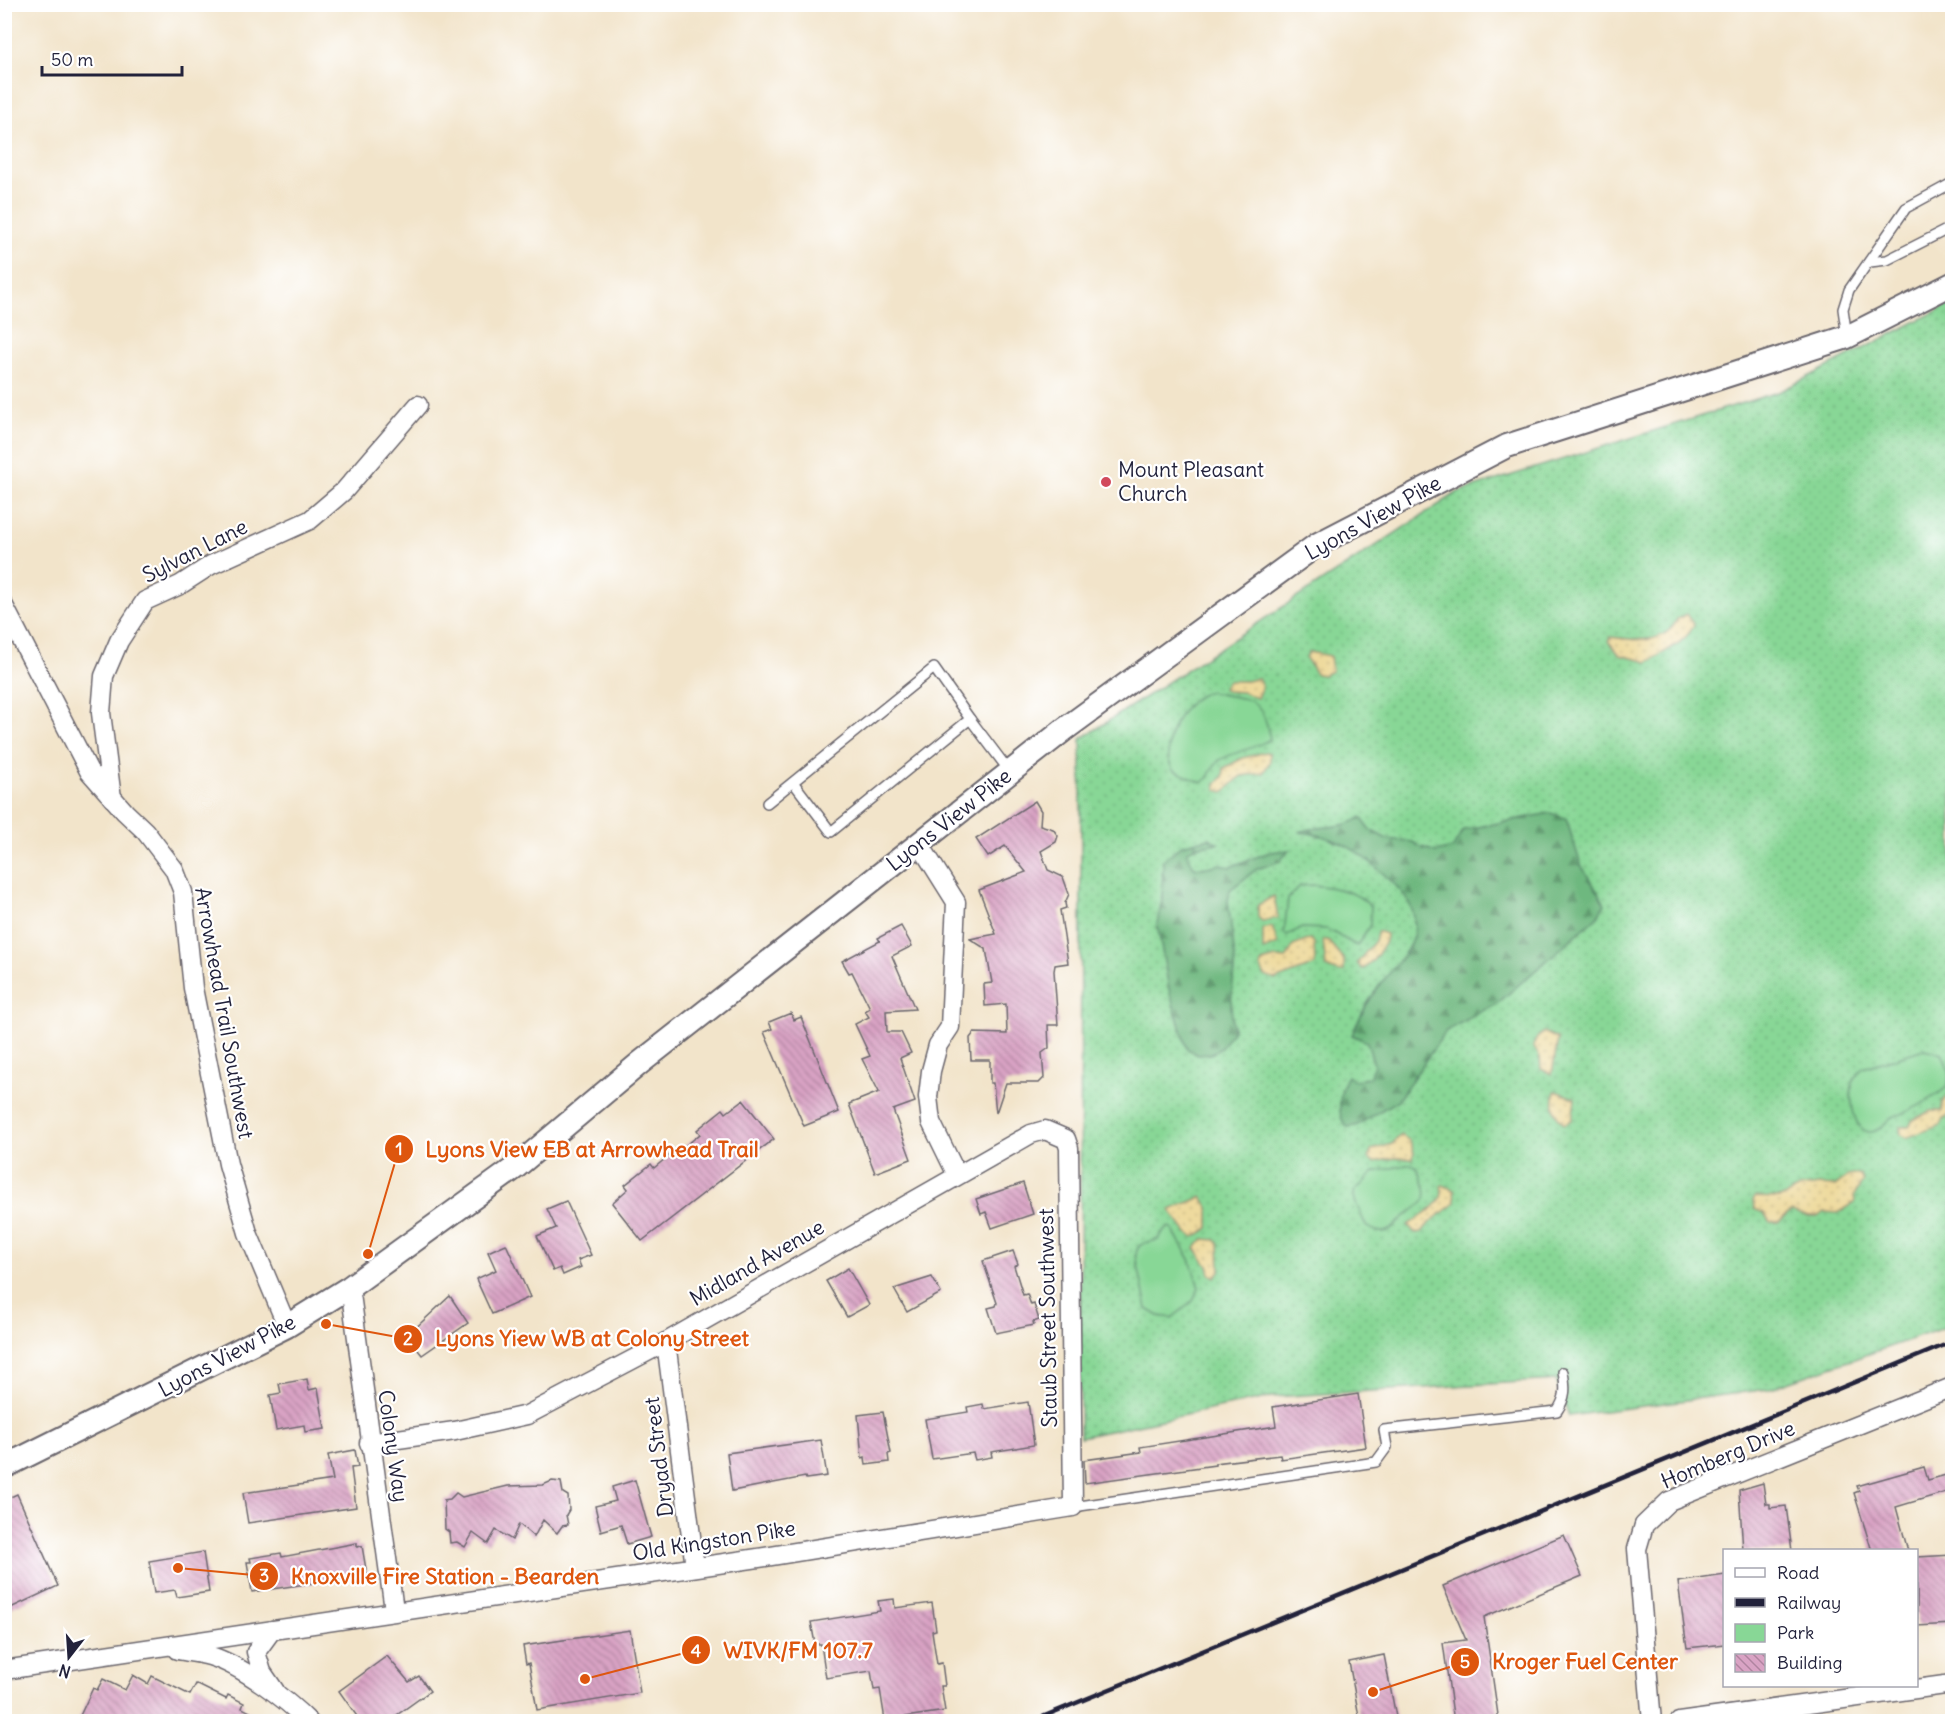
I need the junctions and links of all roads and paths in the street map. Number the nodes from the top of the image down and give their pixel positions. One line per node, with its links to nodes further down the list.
1 (1953, 183): 3 (lane)
2 (1953, 227): 3 (lane)
3 (1870, 262): 5 (lane)
4 (1953, 284): 5 (street, Lyons View Pike)
5 (1847, 337): 9 (street, Lyons View Pike)
6 (418, 405): 11 (street, Sylvan Lane)
7 (4, 606): 11 (street, Arrowhead Trail Southwest)
8 (970, 719): 9 (lane); 10 (lane); 10 (lane)
9 (1010, 773): 13 (street, Lyons View Pike)
10 (793, 782): 12 (lane)
11 (112, 798): 17 (street, Arrowhead Trail Southwest)
12 (767, 803)
13 (919, 843): 15 (street); 16 (street, Lyons View Pike)
14 (1056, 1133): 15 (street, Midland Avenue); 23 (street, Staub Street Southwest)
15 (957, 1175): 18 (street, Midland Avenue)
16 (350, 1287): 17 (street, Lyons View Pike); 21 (street, Colony Way)
17 (286, 1326): 22 (street, Lyons View Pike)
18 (666, 1342): 21 (street, Midland Avenue); 24 (street, Dryad Street)
19 (1563, 1372): 23 (lane)
20 (1953, 1387): 34 (street, Homberg Drive)
21 (369, 1443): 25 (street, Colony Way)
22 (4, 1467)
23 (1073, 1507): 24 (street, Old Kingston Pike)
24 (695, 1567): 25 (street, Old Kingston Pike)
25 (394, 1610): 26 (street, Old Kingston Pike)
26 (272, 1630): 27 (street, Old Kingston Pike); 30 (street)
27 (164, 1647): 28 (street, Old Kingston Pike); 30 (street)
28 (4, 1670)
29 (1953, 1684): 35 (street)
30 (279, 1697): 33 (street)
31 (4, 1718): 32 (lane)
32 (17, 1722)
33 (309, 1722)
34 (1652, 1722)
35 (1679, 1722)

